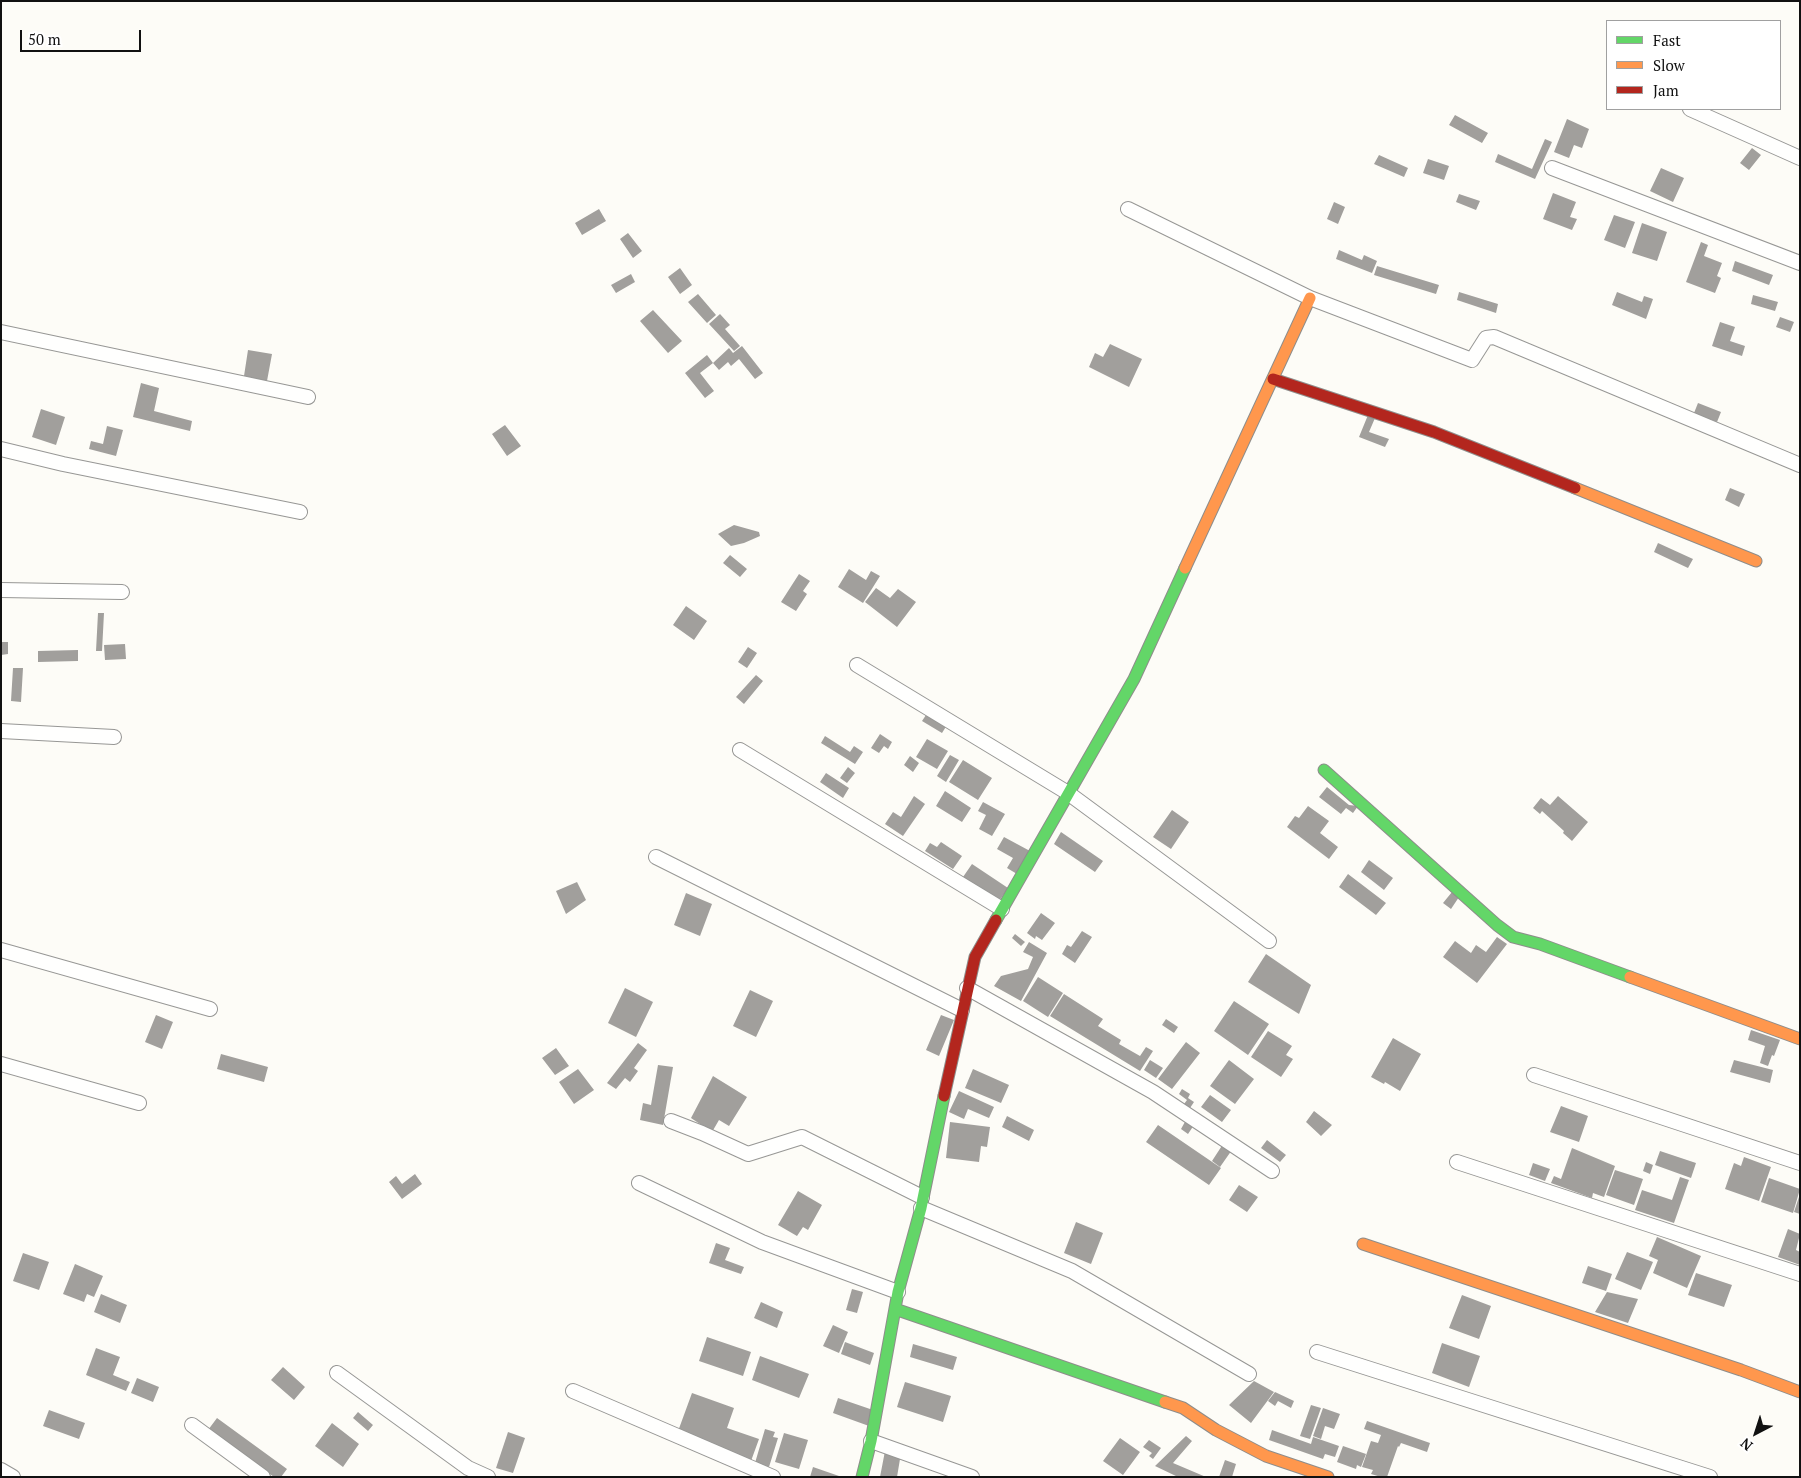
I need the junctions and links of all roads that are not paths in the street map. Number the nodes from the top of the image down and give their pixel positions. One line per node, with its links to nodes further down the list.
1 (1692, 110): 2 (street)
2 (1800, 158)
3 (1552, 168): 5 (street)
4 (1128, 209): 6 (street)
5 (1800, 263)
6 (1310, 298): 8 (street); 11 (street)
7 (1, 332): 9 (street)
8 (1272, 379): 13 (street); 21 (street)
9 (308, 397)
10 (1, 449): 12 (street)
11 (1800, 465)
12 (300, 512)
13 (1756, 561)
14 (1, 590): 15 (street)
15 (122, 592)
16 (858, 665): 21 (street)
17 (1, 731): 18 (street)
18 (114, 737)
19 (740, 750): 23 (street)
20 (1324, 770): 29 (street)
21 (1068, 793): 23 (street); 24 (street)
22 (656, 857): 28 (street)
23 (1002, 909): 26 (street)
24 (1269, 941)
25 (1, 950): 27 (street)
26 (968, 988): 28 (street); 36 (street)
27 (210, 1009)
28 (962, 1010): 38 (street)
29 (1800, 1039)
30 (1, 1064): 32 (street)
31 (1534, 1075): 35 (street)
32 (139, 1103)
33 (671, 1121): 38 (street)
34 (1457, 1162): 40 (street)
35 (1800, 1163)
36 (1272, 1171)
37 (639, 1183): 41 (street)
38 (922, 1203): 41 (street); 45 (street)
39 (1363, 1244): 47 (street)
40 (1800, 1274)
41 (898, 1292): 42 (street)
42 (895, 1309): 49 (street); 57 (street)
43 (1317, 1352): 58 (street)
44 (337, 1373): 53 (street)
45 (1249, 1374)
46 (573, 1392): 54 (street)
47 (1800, 1392)
48 (192, 1425): 52 (street)
49 (871, 1441): 55 (street); 56 (street)
50 (1, 1470): 51 (street)
51 (13, 1477)
52 (264, 1477)
53 (488, 1477)
54 (773, 1477)
55 (862, 1477)
56 (972, 1477)
57 (1328, 1477)
58 (1710, 1477)

